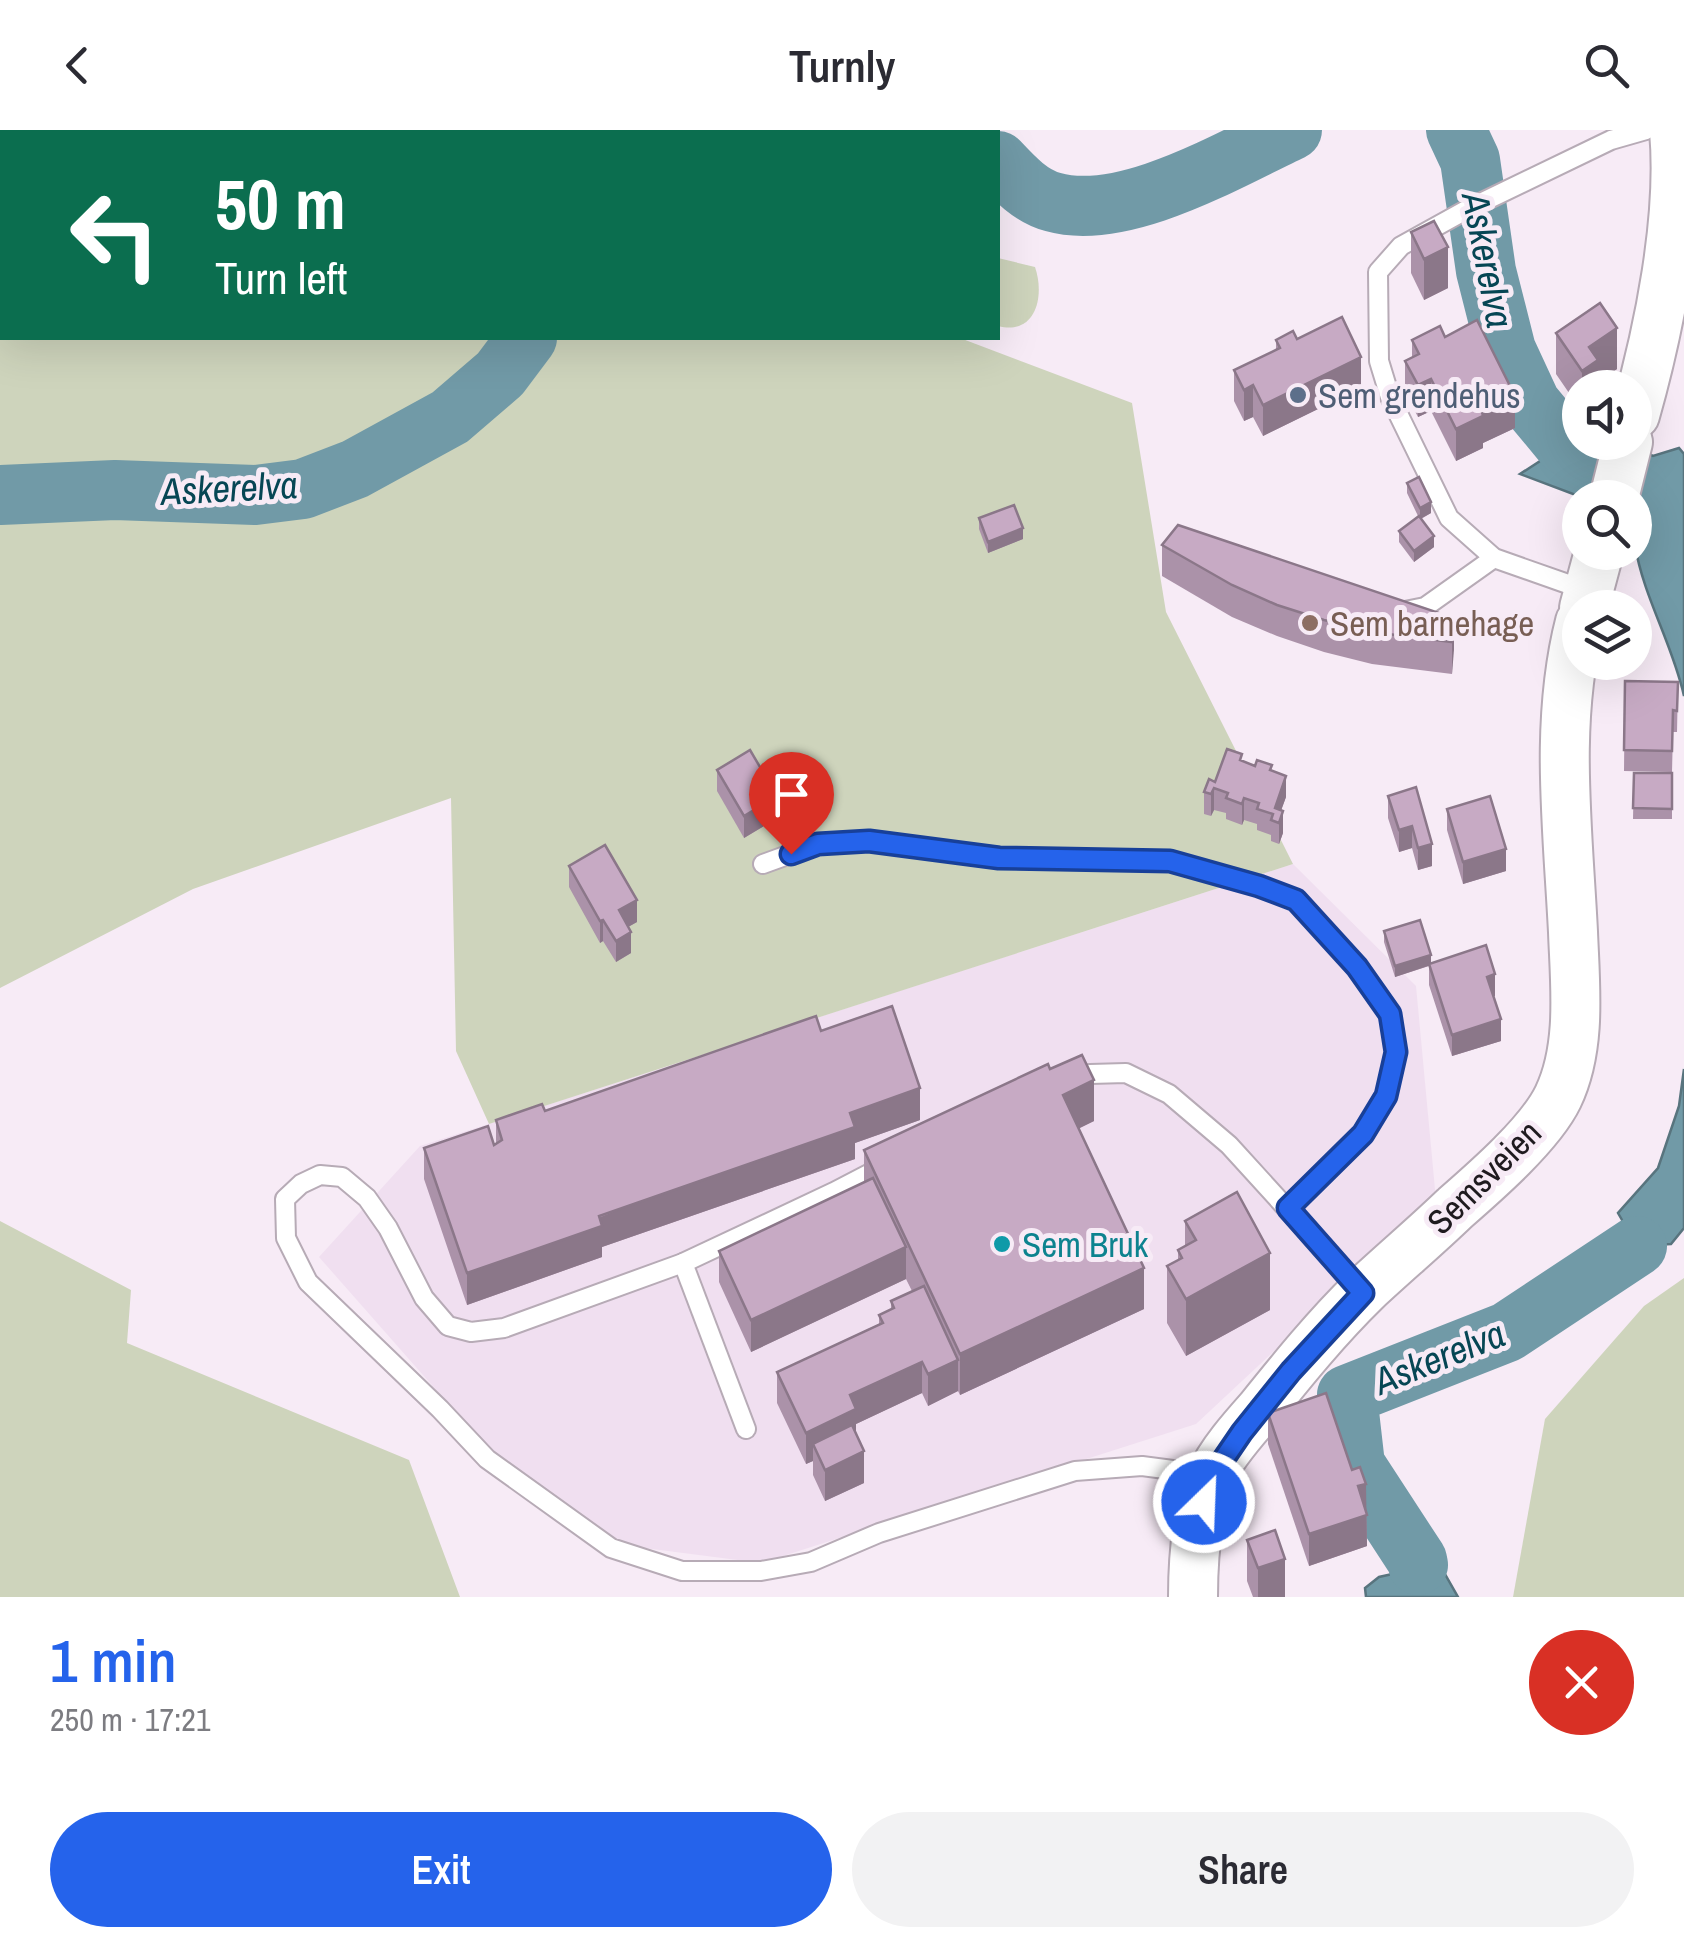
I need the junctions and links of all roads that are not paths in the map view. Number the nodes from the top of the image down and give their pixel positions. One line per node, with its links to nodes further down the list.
1 (1646, 130): 5 (lane)
2 (1674, 130): 3 (main road)
3 (1674, 284): 4 (main road)
4 (1648, 370)
5 (1494, 558): 6 (lane); 7 (lane)
6 (1580, 590)
7 (1384, 615)
8 (1568, 680): 14 (main road, Semsveien)
9 (763, 864): 12 (lane)
10 (1047, 1086): 12 (lane)
11 (900, 1158): 13 (lane)
12 (1288, 1208): 14 (lane)
13 (683, 1262): 15 (lane); 16 (lane)
14 (1363, 1293): 16 (main road, Semsveien)
15 (746, 1430)
16 (1212, 1476): 17 (main road, Semsveien)
17 (1193, 1597)

